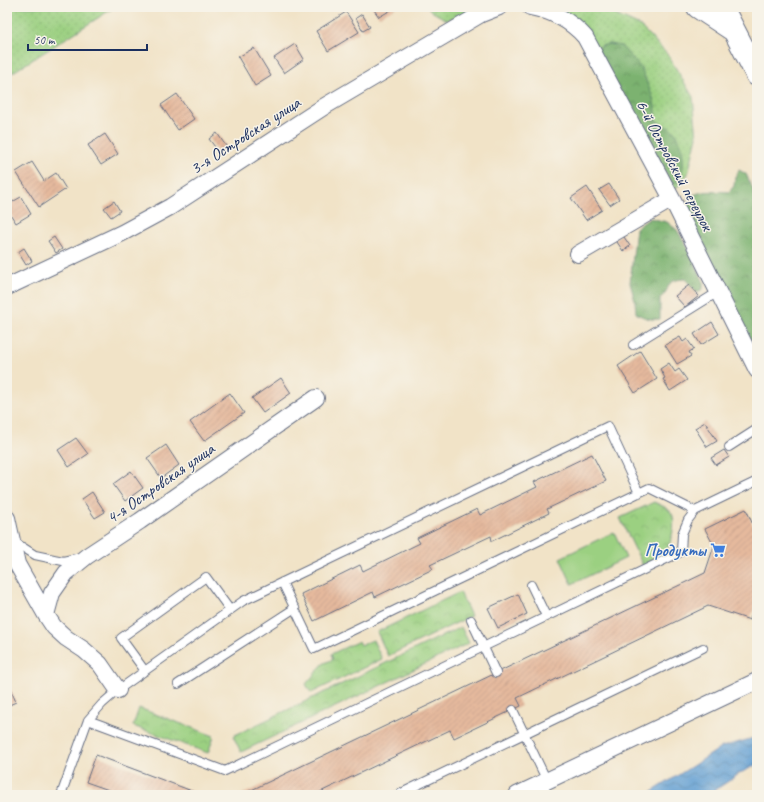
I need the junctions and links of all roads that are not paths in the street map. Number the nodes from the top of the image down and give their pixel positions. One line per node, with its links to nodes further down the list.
1 (499, 7): 9 (street, 3-я Островская улица)
2 (530, 7): 7 (street, 6-й Островский переулок)
3 (698, 7): 5 (main road)
4 (722, 7): 5 (main road)
5 (736, 32): 6 (main road)
6 (757, 75)
7 (672, 199): 8 (street); 10 (street, 6-й Островский переулок)
8 (578, 254)
9 (7, 286)
10 (718, 292): 11 (lane); 12 (street, 6-й Островский переулок)
11 (633, 345)
12 (757, 370)
13 (316, 398): 21 (street, 4-я Островская улица)
14 (757, 429): 15 (lane)
15 (729, 447)
16 (757, 481): 18 (lane)
17 (639, 493): 18 (lane); 22 (lane); 24 (lane)
18 (695, 511): 27 (lane)
19 (7, 518): 20 (street)
20 (11, 540): 21 (lane); 26 (street)
21 (88, 556): 26 (street, 4-я Островская улица)
22 (282, 582): 24 (lane); 25 (lane)
23 (531, 585): 27 (lane)
24 (295, 608): 34 (lane)
25 (230, 610): 31 (lane); 31 (lane)
26 (46, 615): 35 (street)
27 (546, 616): 29 (lane)
28 (471, 620): 29 (lane)
29 (483, 647): 32 (lane); 37 (lane)
30 (703, 648): 38 (lane)
31 (145, 672): 35 (lane)
32 (496, 673)
33 (757, 681): 39 (street)
34 (178, 684)
35 (118, 690): 37 (lane)
36 (513, 710): 38 (lane)
37 (88, 720): 40 (lane)
38 (525, 734): 39 (lane); 41 (lane)
39 (547, 781): 42 (street)
40 (61, 795)
41 (397, 795)
42 (517, 795)

